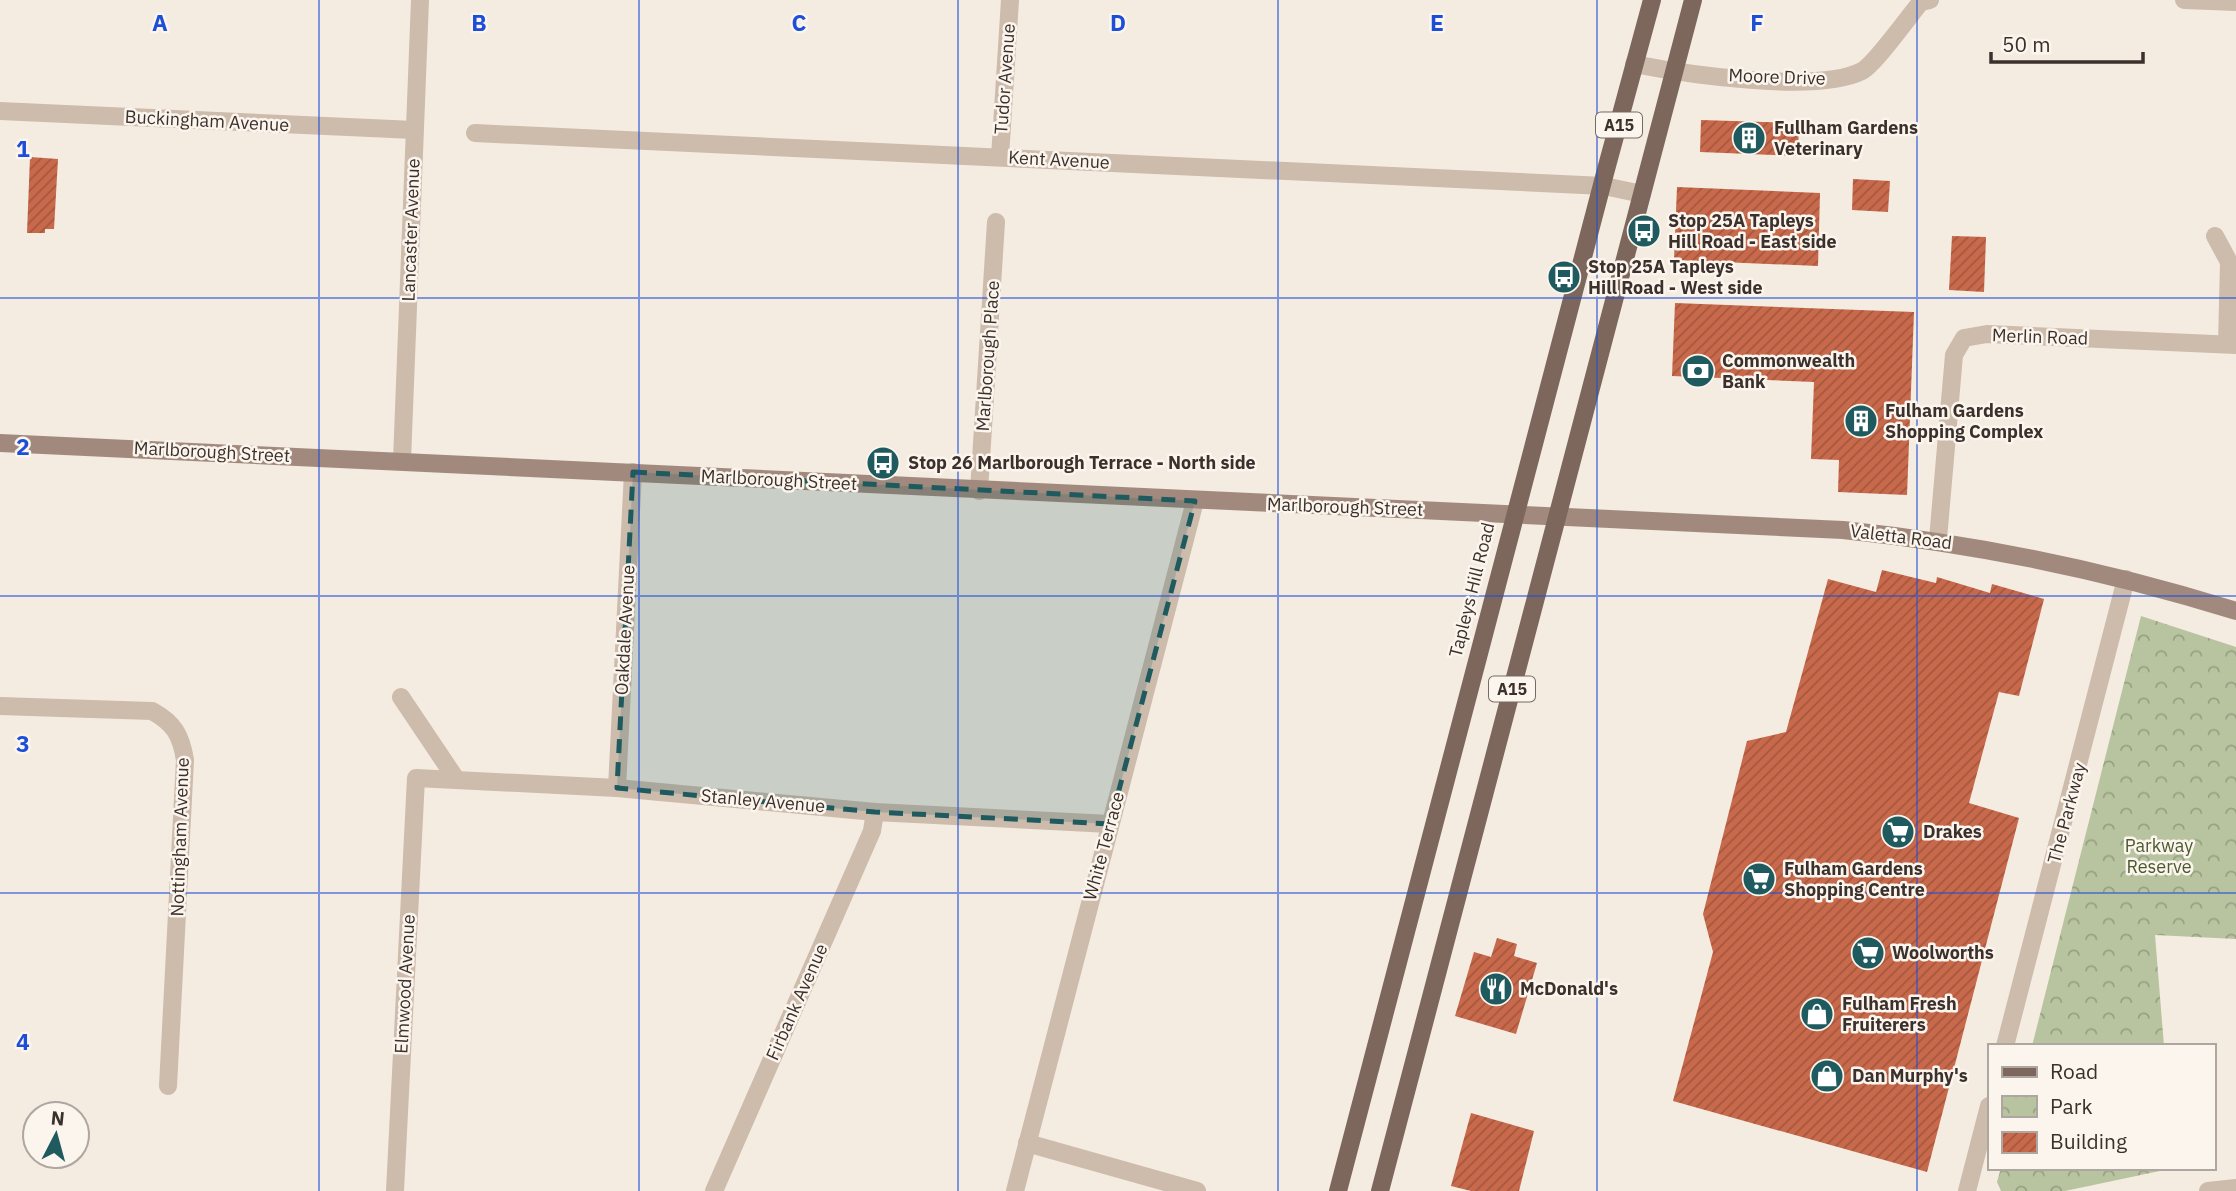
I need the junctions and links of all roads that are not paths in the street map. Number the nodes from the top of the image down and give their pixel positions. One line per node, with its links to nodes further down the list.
1 (420, 0): 11 (street, Lancaster Avenue)
2 (1010, 0): 13 (street, Tudor Avenue)
3 (1652, 0): 8 (main road, Tapleys Hill Road / A15)
4 (1693, 0): 9 (main road, A15)
5 (1930, 0): 9 (street, Moore Drive)
6 (2184, 0): 7 (street)
7 (2236, 2)
8 (1634, 64): 9 (street, Moore Drive); 14 (main road, Tapleys Hill Road / A15)
9 (1674, 72): 15 (main road, A15)
10 (0, 111): 11 (street, Buckingham Avenue)
11 (414, 130): 20 (street, Lancaster Avenue)
12 (475, 133): 13 (street, Kent Avenue)
13 (1000, 158): 14 (street, Kent Avenue)
14 (1604, 186): 15 (street, Kent Avenue); 24 (main road, Tapleys Hill Road / A15)
15 (1642, 194): 25 (main road, A15)
16 (996, 222): 22 (street, Marlborough Place)
17 (2215, 236): 18 (street)
18 (2231, 345): 26 (street, Merlin Road)
19 (0, 443): 20 (street, Marlborough Street)
20 (402, 460): 21 (street, Marlborough Street)
21 (633, 472): 22 (street, Marlborough Street); 33 (street, Oakdale Avenue)
22 (979, 491): 23 (street, Marlborough Street)
23 (1195, 501): 24 (street, Marlborough Street); 35 (street, White Terrace)
24 (1512, 513): 25 (street, Marlborough Street); 45 (main road, Tapleys Hill Road / A15)
25 (1557, 516): 26 (street, Valetta Road); 46 (main road, A15)
26 (1938, 540): 27 (street, Valetta Road)
27 (2126, 579): 28 (street, Valetta Road); 36 (street, The Parkway)
28 (2236, 611)
29 (401, 697): 32 (street)
30 (0, 706): 37 (street, Nottingham Avenue)
31 (415, 778): 32 (street, Stanley Avenue); 41 (street, Elmwood Avenue)
32 (456, 779): 33 (street, Stanley Avenue)
33 (617, 788): 34 (street, Stanley Avenue)
34 (875, 812): 35 (street, Stanley Avenue); 42 (street, Firbank Avenue)
35 (1110, 824): 39 (street, White Terrace)
36 (2006, 1044)
37 (168, 1086)
38 (1988, 1111): 47 (street)
39 (1027, 1143): 43 (street, White Terrace); 44 (street)
40 (2236, 1188): 48 (street)
41 (395, 1191)
42 (714, 1191)
43 (1015, 1191)
44 (1196, 1191)
45 (1338, 1191)
46 (1380, 1191)
47 (1967, 1191)
48 (2208, 1191)

